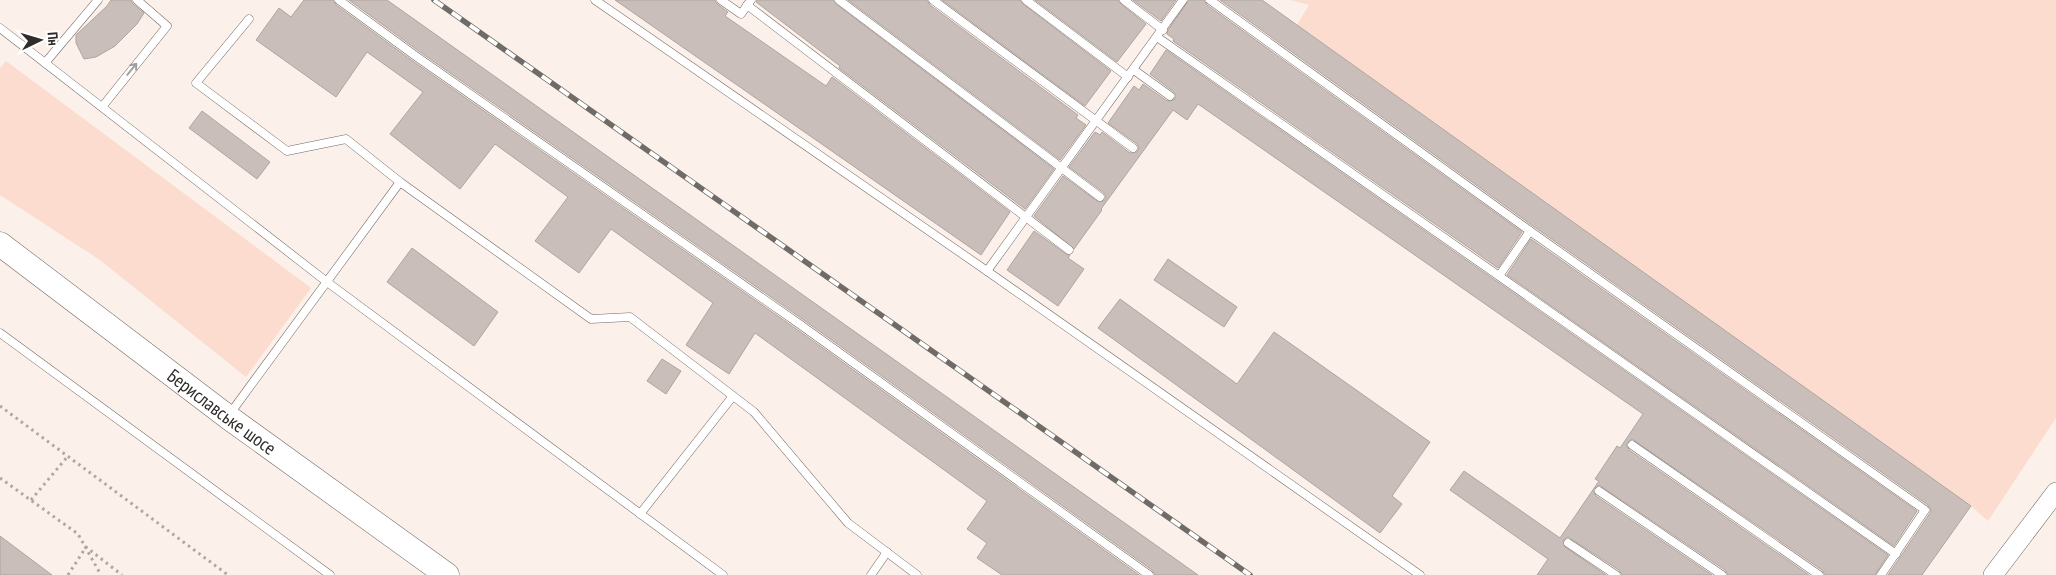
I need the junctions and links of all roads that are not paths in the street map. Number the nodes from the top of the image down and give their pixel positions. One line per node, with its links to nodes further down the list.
1 (98, 0): 17 (lane)
2 (137, 0): 21 (lane, one-way to 2)
3 (339, 0): 49 (lane)
4 (594, 0): 31 (lane)
5 (721, 0): 12 (lane)
6 (839, 0): 24 (lane)
7 (933, 0): 22 (lane)
8 (1026, 0): 19 (lane)
9 (1124, 0): 15 (lane)
10 (1183, 0): 15 (lane)
11 (1210, 0): 28 (lane)
12 (749, 2): 27 (lane)
13 (249, 18): 25 (lane)
14 (0, 28): 17 (lane)
15 (1163, 30): 16 (lane)
16 (1157, 37): 18 (lane); 32 (lane)
17 (45, 63): 21 (lane)
18 (1134, 70): 19 (lane); 20 (lane)
19 (1128, 77): 22 (lane)
20 (1170, 96)
21 (102, 107): 33 (lane)
22 (1096, 122): 23 (lane); 24 (lane)
23 (1133, 148)
24 (1062, 169): 26 (lane); 27 (lane)
25 (400, 182): 33 (lane); 35 (lane)
26 (1100, 197)
27 (1026, 218): 30 (lane); 31 (lane)
28 (1530, 231): 32 (lane); 43 (lane)
29 (0, 244): 36 (main road, Бериславське шосе)
30 (1069, 250)
31 (987, 271): 50 (lane)
32 (1499, 276): 43 (lane)
33 (327, 282): 36 (lane); 40 (lane)
34 (0, 333): 44 (lane)
35 (732, 396): 40 (lane); 42 (lane)
36 (228, 417): 45 (main road, Бериславське шосе)
37 (1632, 445): 53 (lane)
38 (1599, 492): 52 (lane)
39 (2056, 492): 55 (street)
40 (640, 514): 46 (lane)
41 (1568, 543): 51 (lane)
42 (887, 552): 47 (lane); 48 (lane)
43 (1896, 554): 54 (lane)
44 (330, 575)
45 (447, 575)
46 (722, 575)
47 (872, 575)
48 (917, 575)
49 (1149, 575)
50 (1420, 575)
51 (1616, 575)
52 (1722, 575)
53 (1820, 575)
54 (1881, 575)
55 (1993, 575)

